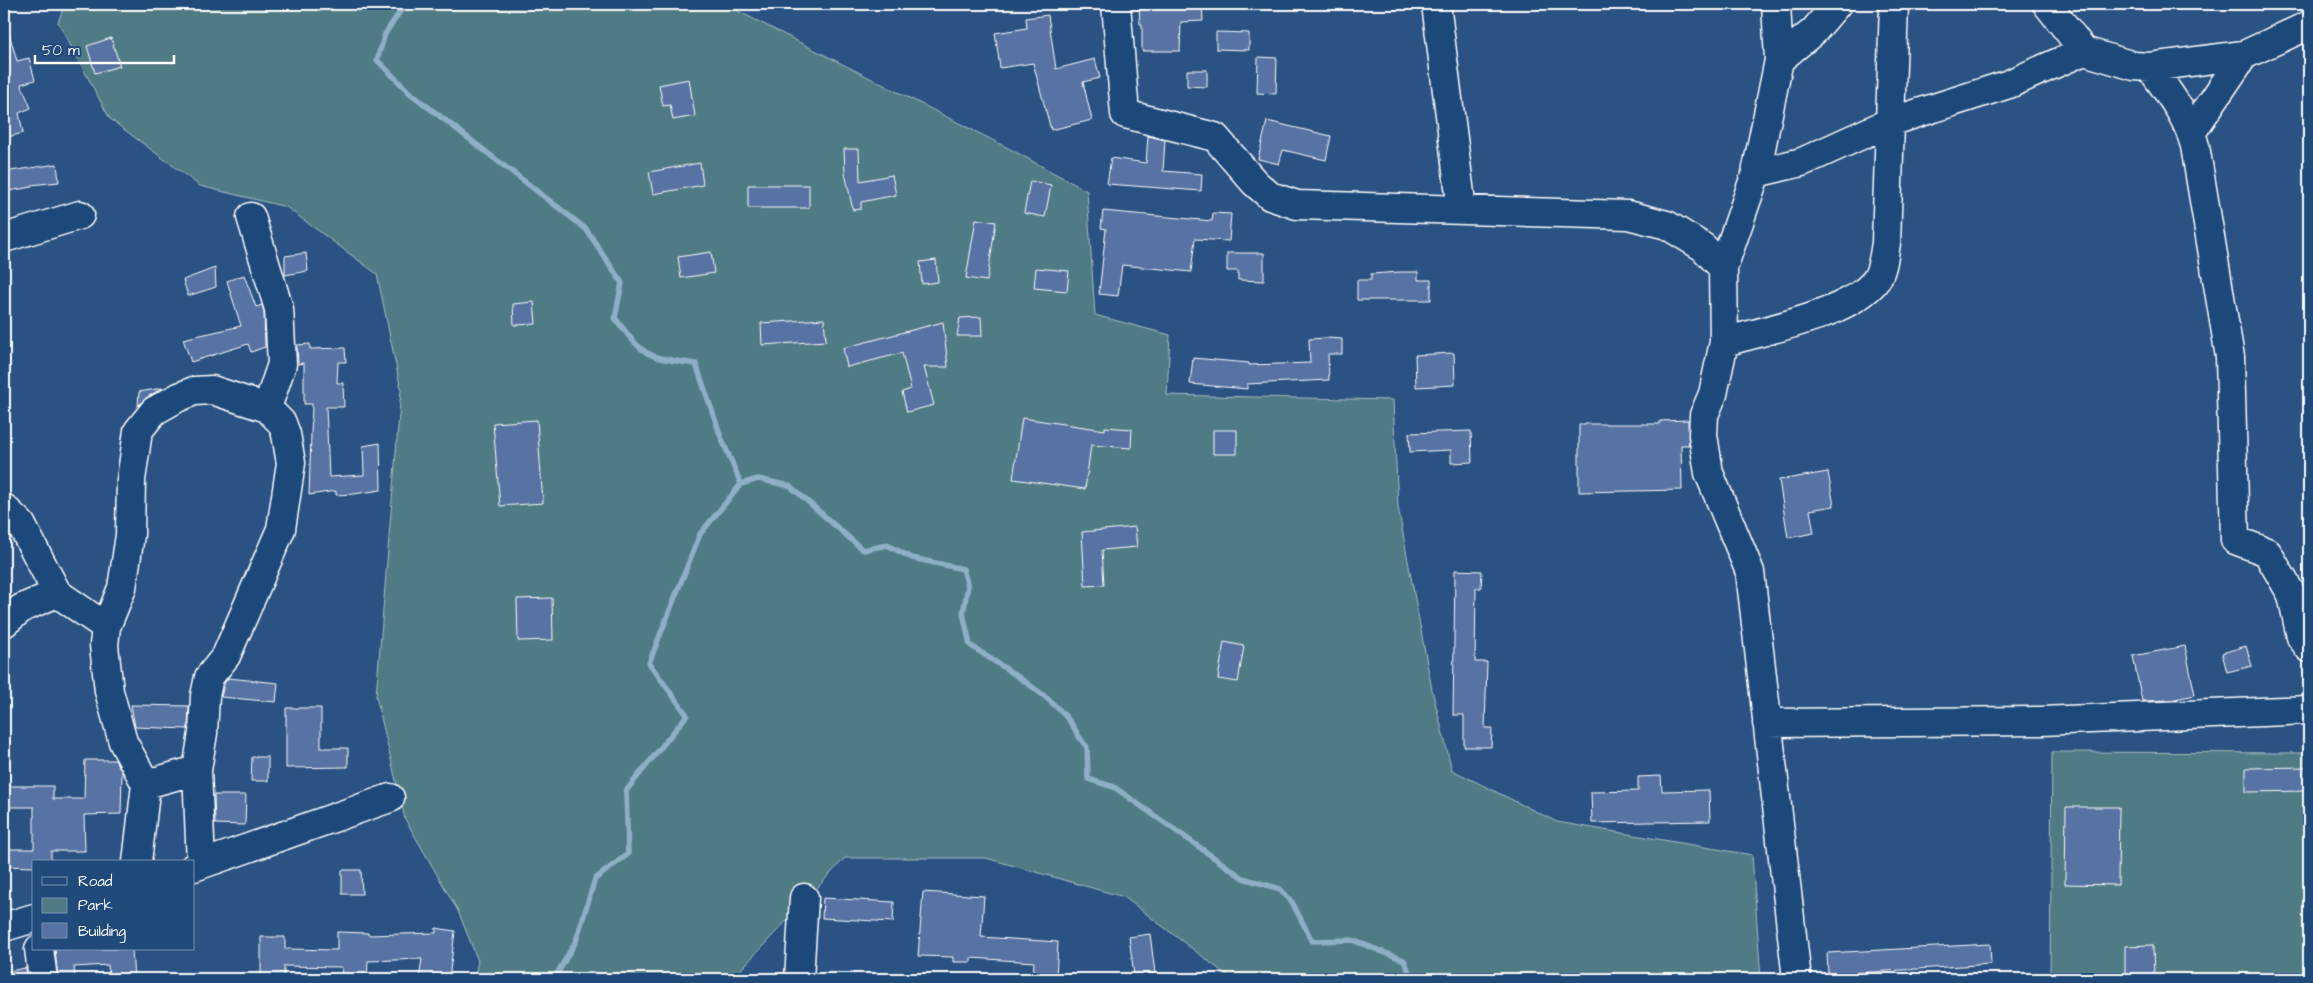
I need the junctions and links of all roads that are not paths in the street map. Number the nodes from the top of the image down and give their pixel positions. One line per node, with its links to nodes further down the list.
1 (1116, 4): 15 (street)
2 (1436, 4): 15 (street)
3 (1776, 4): 10 (street)
4 (1837, 4): 10 (street)
5 (1894, 4): 12 (street)
6 (2048, 4): 8 (street)
7 (2309, 25): 9 (street)
8 (2084, 51): 11 (street); 12 (street)
9 (2244, 55): 11 (street); 13 (street)
10 (1779, 60): 14 (street)
11 (2150, 68): 13 (street)
12 (1890, 122): 14 (street); 20 (street)
13 (2192, 133): 26 (street)
14 (1756, 173): 19 (street)
15 (1462, 210): 19 (street)
16 (80, 215): 18 (street)
17 (251, 217): 21 (street)
18 (4, 238)
19 (1723, 268): 20 (street)
20 (1724, 342): 28 (street)
21 (267, 408): 25 (street); 29 (street)
22 (4, 508): 23 (street)
23 (57, 593): 24 (street); 25 (street)
24 (4, 622)
25 (106, 627): 30 (street)
26 (2309, 648)
27 (2309, 710): 28 (street)
28 (1767, 723): 40 (street)
29 (197, 770): 30 (street); 33 (street)
30 (146, 784): 32 (street)
31 (390, 798): 33 (street)
32 (137, 860)
33 (197, 865)
34 (804, 898): 39 (street)
35 (32, 919): 36 (street)
36 (4, 928)
37 (39, 950): 38 (street)
38 (43, 979)
39 (799, 979)
40 (1797, 979)

